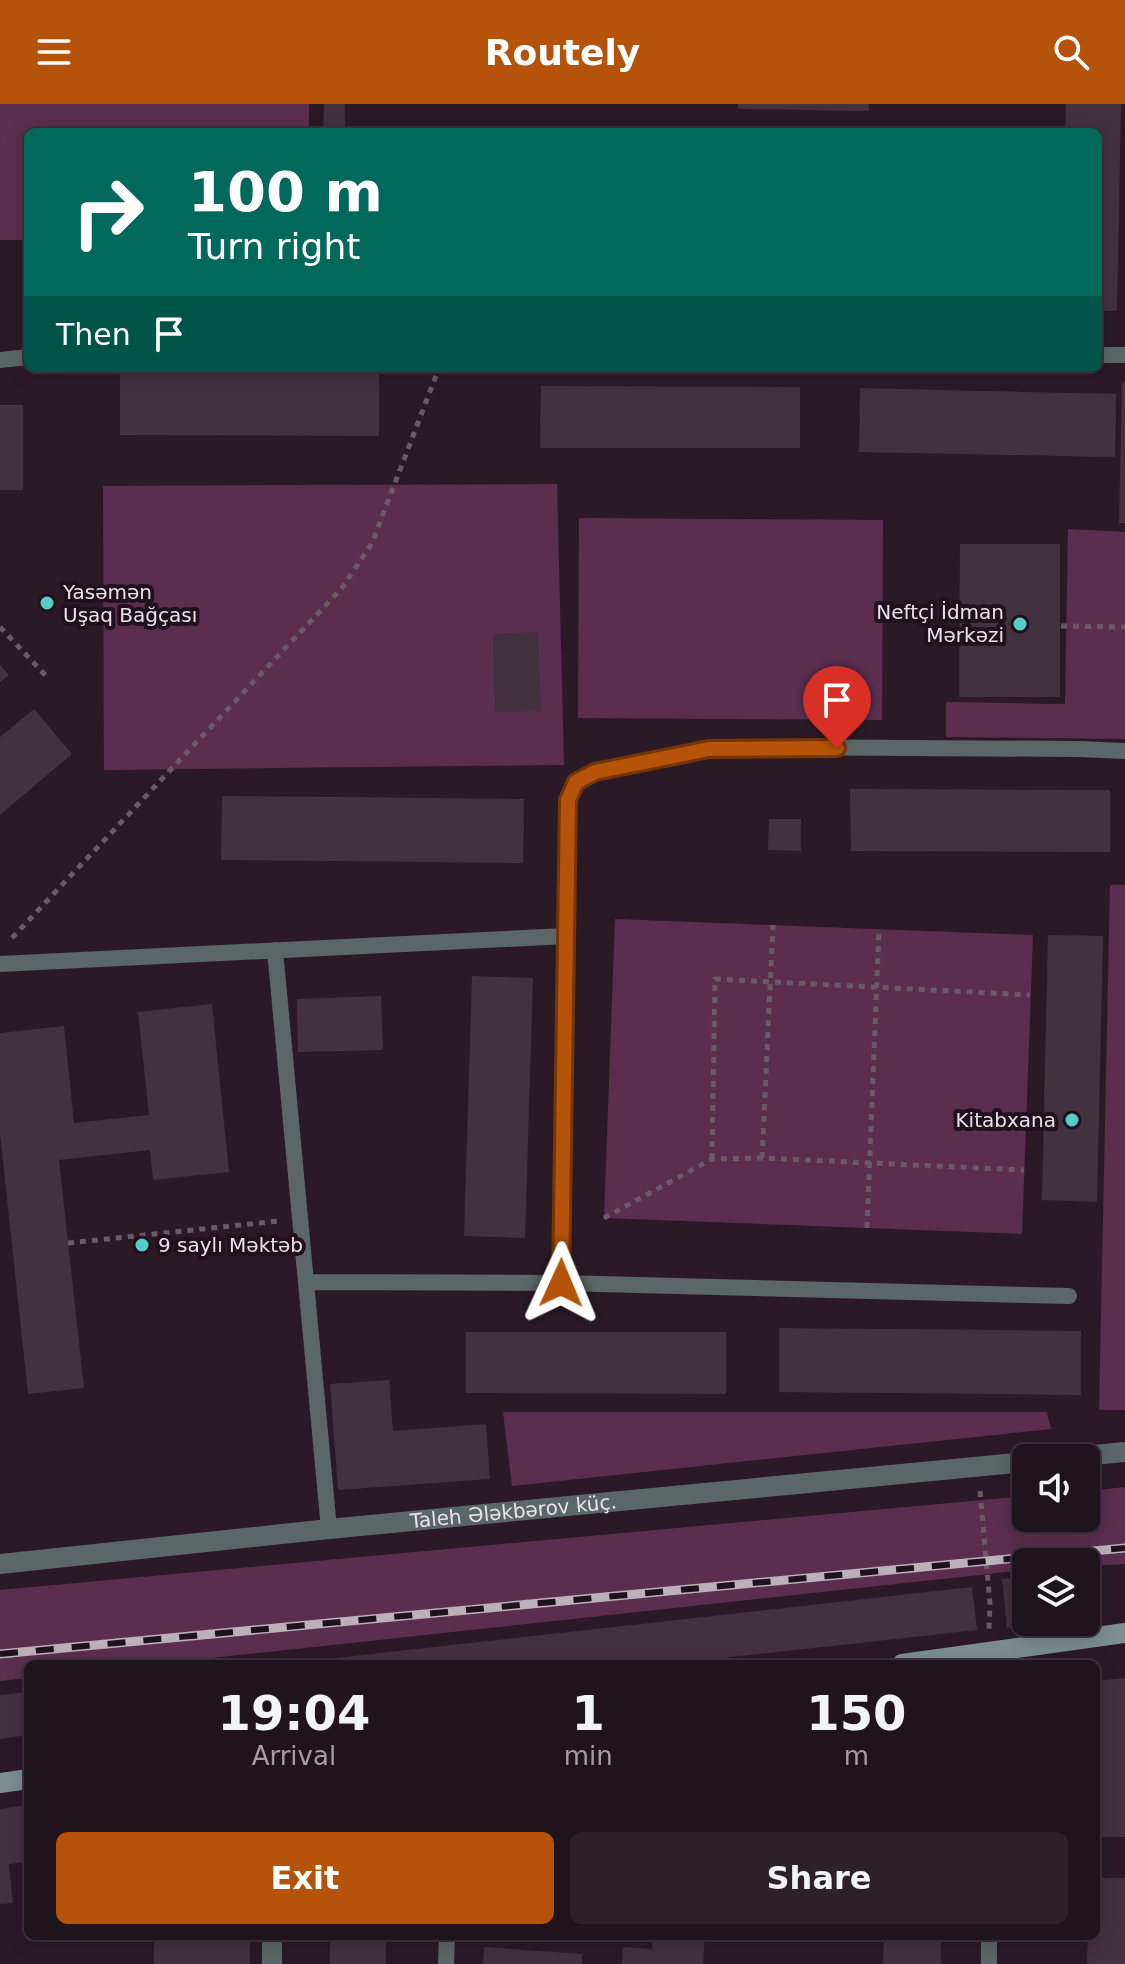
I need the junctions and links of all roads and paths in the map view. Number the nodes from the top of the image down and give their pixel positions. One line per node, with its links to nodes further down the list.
1 (1102, 355): 2 (lane)
2 (1125, 355)
3 (24, 357): 4 (lane)
4 (0, 360)
5 (437, 372): 14 (path)
6 (1061, 626): 8 (path)
7 (0, 627): 9 (path)
8 (1125, 627)
9 (48, 678)
10 (1125, 751): 13 (lane)
11 (773, 925): 17 (path)
12 (879, 929): 18 (path)
13 (566, 936): 15 (lane); 29 (lane)
14 (11, 939)
15 (275, 950): 16 (lane); 25 (lane)
16 (0, 964)
17 (770, 980): 18 (path); 20 (path); 21 (path)
18 (878, 986): 19 (path); 22 (path)
19 (1030, 995)
20 (762, 1158): 21 (path); 22 (path)
21 (712, 1159): 24 (path)
22 (869, 1163): 23 (path); 26 (path)
23 (1024, 1170)
24 (604, 1218)
25 (300, 1219): 27 (path); 28 (lane)
26 (867, 1228)
27 (68, 1243)
28 (306, 1282): 29 (lane); 35 (lane)
29 (561, 1283): 30 (lane)
30 (1069, 1296)
31 (1125, 1452): 32 (street)
32 (1100, 1454)
33 (1012, 1463): 34 (street, Taleh Ələkbərov küç.)
34 (978, 1466): 35 (street, Taleh Ələkbərov küç.); 38 (path)
35 (329, 1529): 36 (street, Taleh Ələkbərov küç.)
36 (0, 1564)
37 (1125, 1633): 38 (street)
38 (988, 1658): 39 (street)
39 (959, 1660)
40 (24, 1780): 41 (street)
41 (0, 1783)
42 (272, 1940): 45 (street)
43 (447, 1940): 46 (lane)
44 (989, 1940): 47 (lane)
45 (272, 1964)
46 (446, 1964)
47 (989, 1964)

